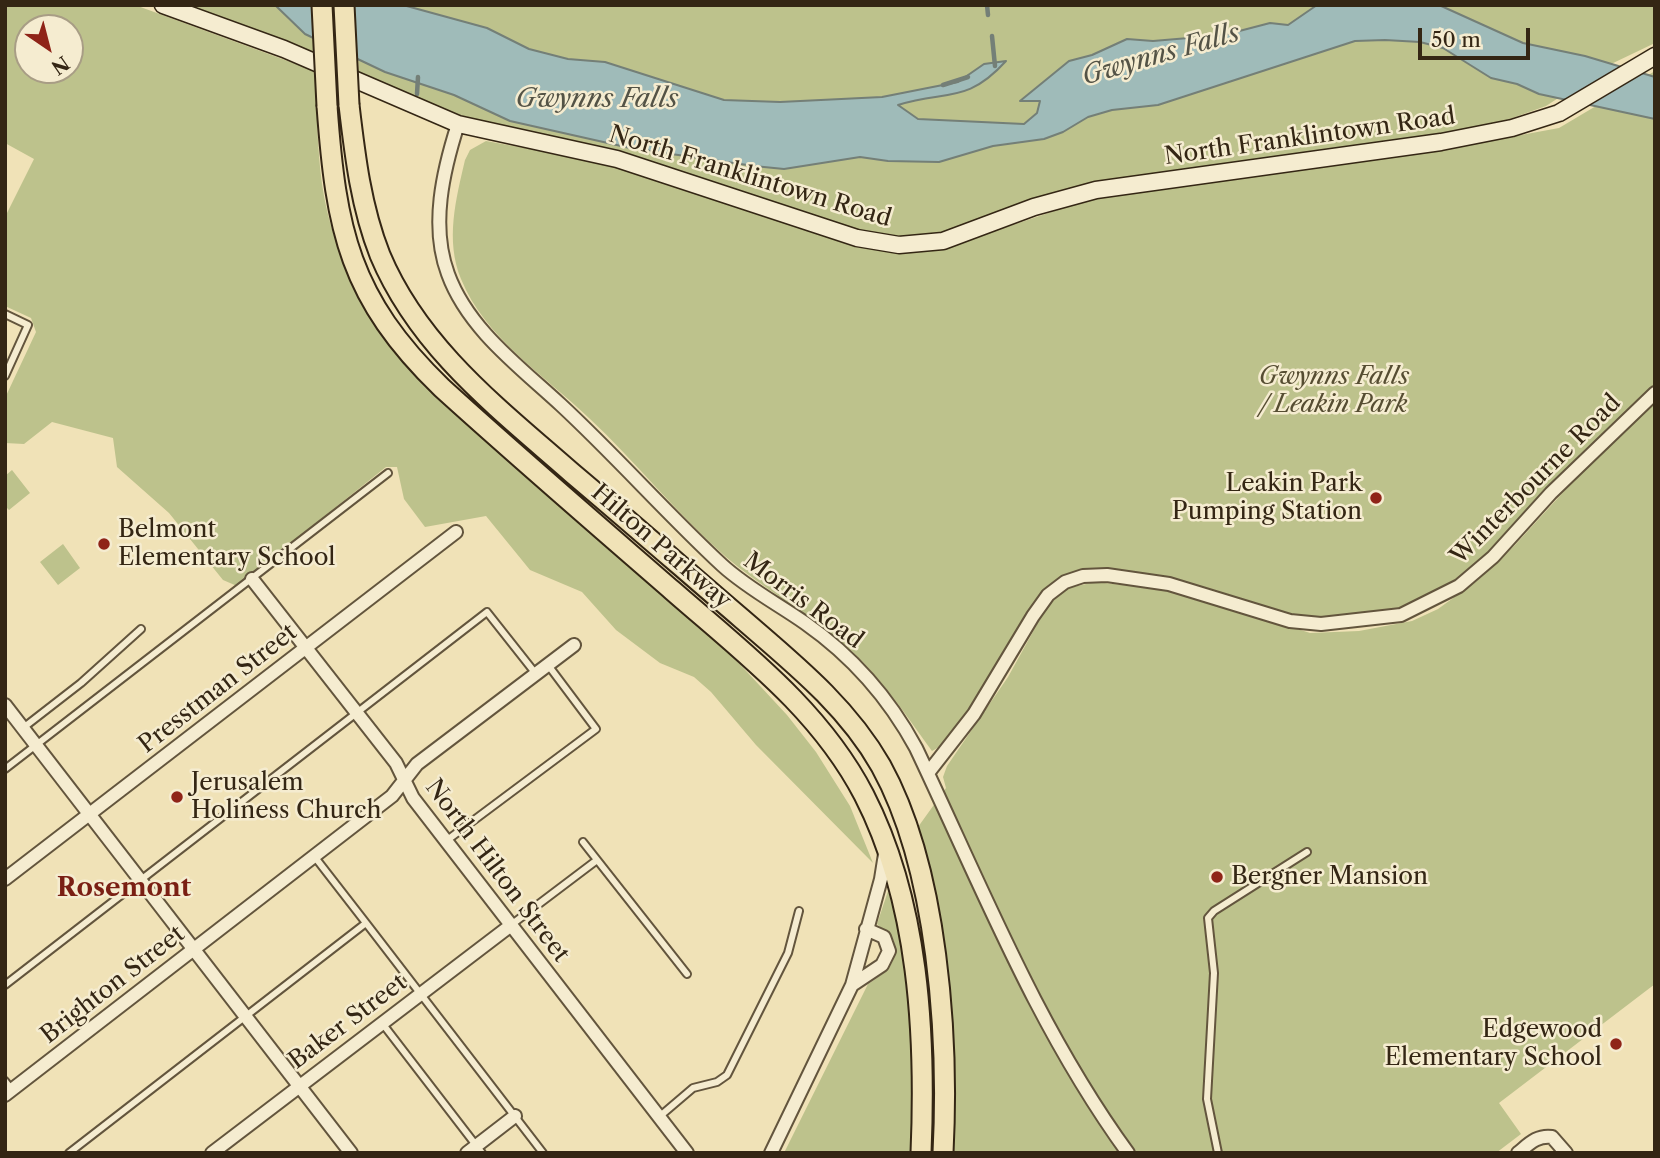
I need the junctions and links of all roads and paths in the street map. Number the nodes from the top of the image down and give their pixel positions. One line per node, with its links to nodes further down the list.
1 (163, 5): 5 (street, North Franklintown Road)
2 (322, 5): 27 (main road, Hilton Parkway, bridge)
3 (345, 5): 56 (main road, Hilton Parkway, bridge)
4 (1655, 56): 5 (street, North Franklintown Road)
5 (458, 124): 22 (street, Morris Road)
6 (5, 314): 7 (lane)
7 (5, 376)
8 (1655, 393): 22 (street, Winterbourne Road)
9 (388, 473): 11 (lane)
10 (456, 532): 14 (street, Presstman Street)
11 (252, 579): 14 (street, North Hilton Street); 20 (lane)
12 (141, 629): 19 (lane)
13 (574, 645): 15 (street, Brighton Street)
14 (306, 648): 18 (street, North Hilton Street); 24 (street, Presstman Street)
15 (548, 665): 16 (street, Brighton Street); 25 (lane)
16 (536, 674): 18 (lane); 23 (street, Brighton Street)
17 (5, 705): 19 (street)
18 (357, 713): 23 (street, North Hilton Street); 32 (lane)
19 (23, 728): 20 (street)
20 (36, 745): 21 (lane); 24 (street)
21 (5, 769)
22 (928, 773): 57 (street, Morris Road)
23 (404, 780): 25 (street, North Hilton Street); 29 (street, Brighton Street)
24 (89, 815): 31 (street, Presstman Street); 32 (street)
25 (446, 841): 35 (street, North Hilton Street)
26 (583, 842): 30 (lane)
27 (886, 846): 36 (street); 55 (main road, Hilton Parkway)
28 (1307, 852): 58 (lane)
29 (314, 856): 34 (lane); 37 (street, Brighton Street)
30 (597, 860): 35 (lane); 38 (lane)
31 (7, 875)
32 (141, 881): 37 (street); 39 (lane)
33 (799, 911): 47 (lane)
34 (366, 923): 41 (lane); 42 (lane)
35 (510, 926): 41 (street, Baker Street); 47 (street, North Hilton Street)
36 (866, 929): 40 (street); 40 (street)
37 (194, 948): 42 (street); 45 (street, Brighton Street)
38 (687, 974)
39 (5, 985)
40 (852, 985): 54 (street)
41 (420, 994): 43 (street, Baker Street); 46 (lane)
42 (246, 1016): 44 (street); 50 (lane)
43 (383, 1023): 44 (street, Baker Street); 49 (lane)
44 (299, 1086): 48 (street); 51 (street, Baker Street)
45 (8, 1089)
46 (515, 1116): 49 (street); 52 (lane)
47 (659, 1117): 53 (street, North Hilton Street)
48 (344, 1150)
49 (475, 1150)
50 (69, 1153)
51 (212, 1153)
52 (543, 1153)
53 (687, 1153)
54 (771, 1153)
55 (921, 1153)
56 (943, 1153)
57 (1128, 1153)
58 (1218, 1153)
59 (1518, 1153): 60 (street)
60 (1566, 1153)

